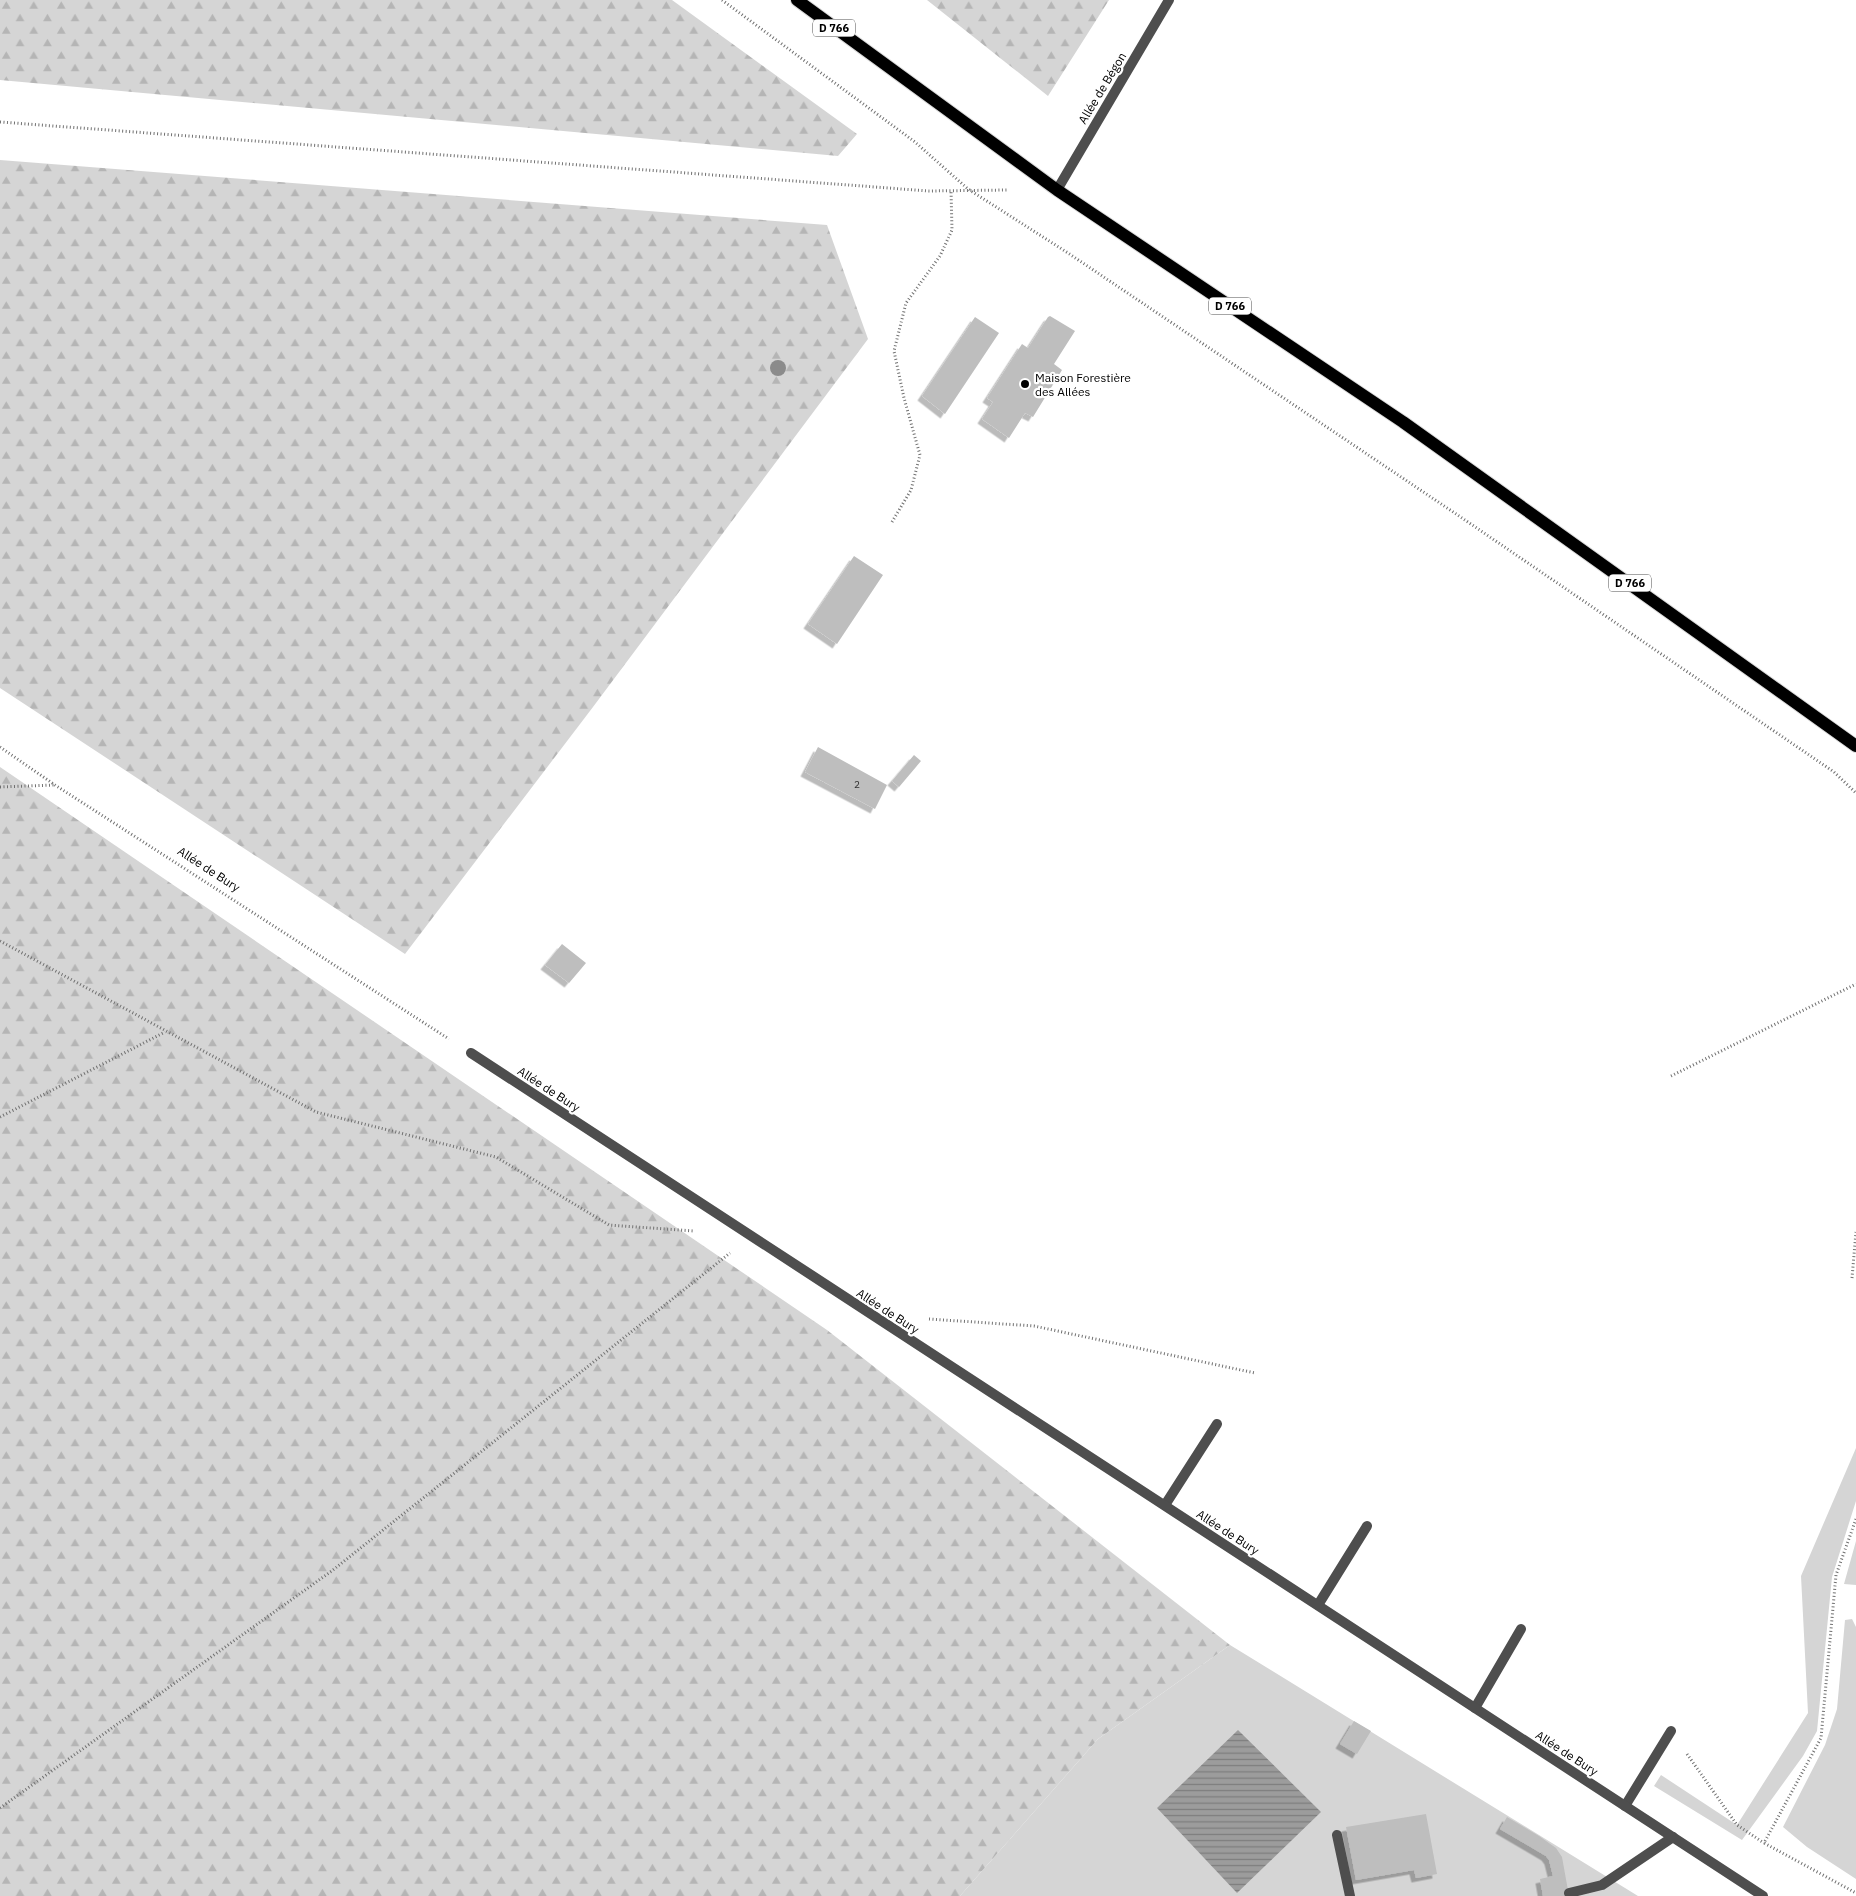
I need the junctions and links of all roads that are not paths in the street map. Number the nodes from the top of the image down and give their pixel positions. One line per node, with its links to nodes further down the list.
1 (797, 0): 3 (main road, D 766)
2 (1169, 0): 3 (street, Allée de Bégon)
3 (1057, 190): 4 (main road, D 766)
4 (1856, 746)
5 (471, 1053): 7 (street, Allée de Bury)
6 (1217, 1424): 7 (street)
7 (1165, 1506): 9 (street, Allée de Bury)
8 (1367, 1526): 9 (street)
9 (1318, 1605): 11 (street, Allée de Bury)
10 (1521, 1629): 11 (street)
11 (1475, 1708): 13 (street, Allée de Bury)
12 (1671, 1731): 13 (street)
13 (1625, 1806): 15 (street, Allée de Bury)
14 (1337, 1835): 17 (street)
15 (1673, 1837): 16 (street); 18 (street, Allée de Bury)
16 (1569, 1893)
17 (1350, 1896)
18 (1763, 1896)

